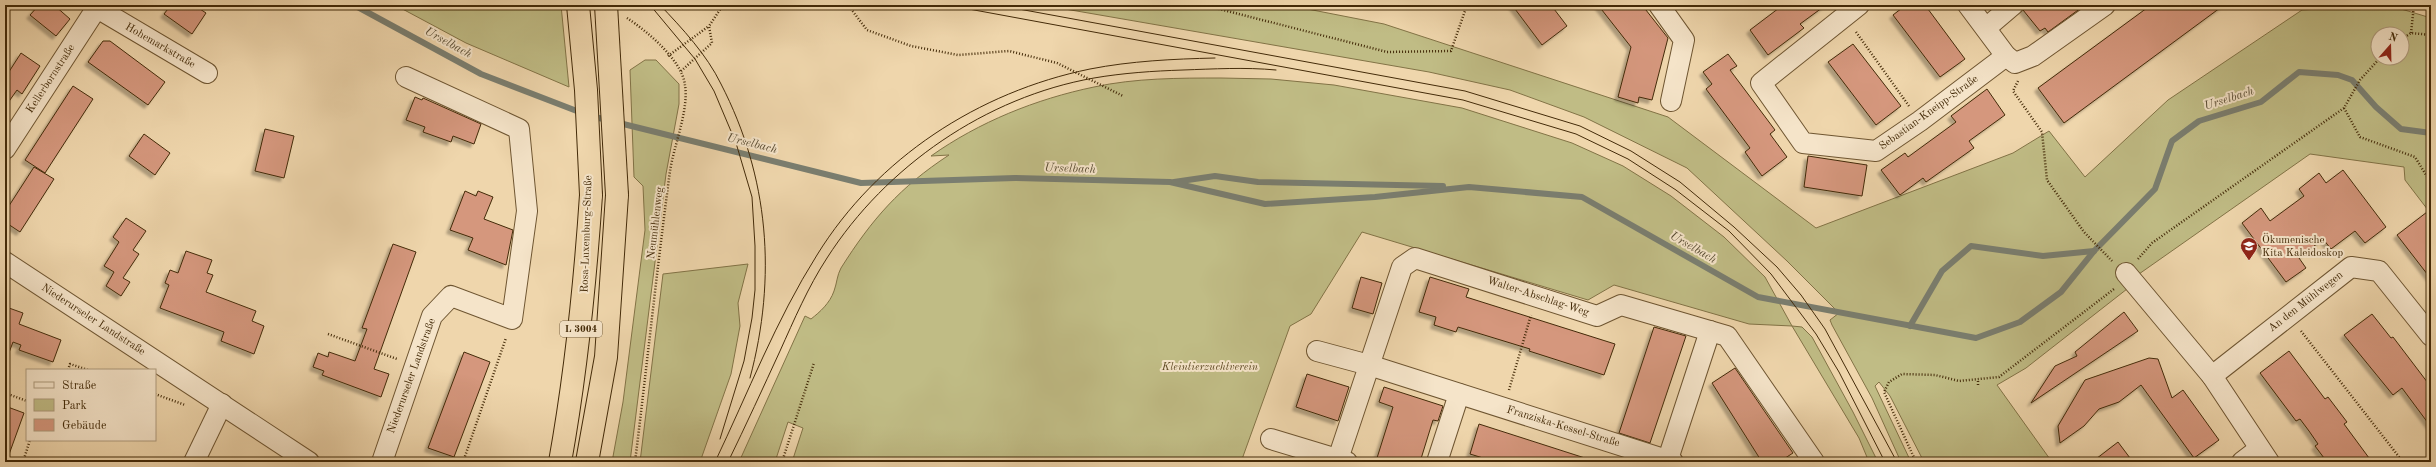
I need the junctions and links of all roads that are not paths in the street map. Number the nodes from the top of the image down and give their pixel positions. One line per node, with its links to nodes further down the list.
1 (578, 5): 31 (highway, Rosa-Luxemburg-Straße / L 3004, bridge)
2 (606, 5): 32 (highway, L 3004, bridge)
3 (1659, 5): 13 (street)
4 (1968, 5): 9 (street)
5 (2013, 5): 9 (street)
6 (2105, 5): 10 (street, Sebastian-Kneipp-Straße)
7 (94, 7): 11 (street, Hohemarkstraße); 14 (street, Kellerbornstraße)
8 (1852, 10): 10 (street, Sebastian-Kneipp-Straße)
9 (1986, 28): 10 (street)
10 (2011, 59)
11 (207, 73)
12 (406, 77): 30 (street, Niederurseler Landstraße)
13 (1671, 101)
14 (5, 149)
15 (5, 262): 23 (street, Niederurseler Landstraße)
16 (2120, 267): 21 (street)
17 (1710, 331): 20 (street, Walter-Abschlag-Weg); 27 (street, Franziska-Kessel-Straße); 34 (street, Walter-Abschlag-Weg)
18 (2431, 336): 21 (street, An den Mühlwegen)
19 (1317, 351): 20 (street, Franziska-Kessel-Straße)
20 (1369, 365): 22 (street, Franziska-Kessel-Straße); 26 (street, Walter-Abschlag-Weg)
21 (2212, 376): 25 (street)
22 (1459, 394): 27 (street, Franziska-Kessel-Straße); 33 (street)
23 (222, 404): 28 (street); 29 (street, Niederurseler Landstraße)
24 (1271, 439): 26 (street)
25 (2264, 455): 35 (street)
26 (1341, 461)
27 (1670, 461)
28 (194, 462)
29 (309, 462)
30 (382, 462)
31 (560, 462)
32 (587, 462)
33 (1437, 462)
34 (1814, 462)
35 (2242, 462)

